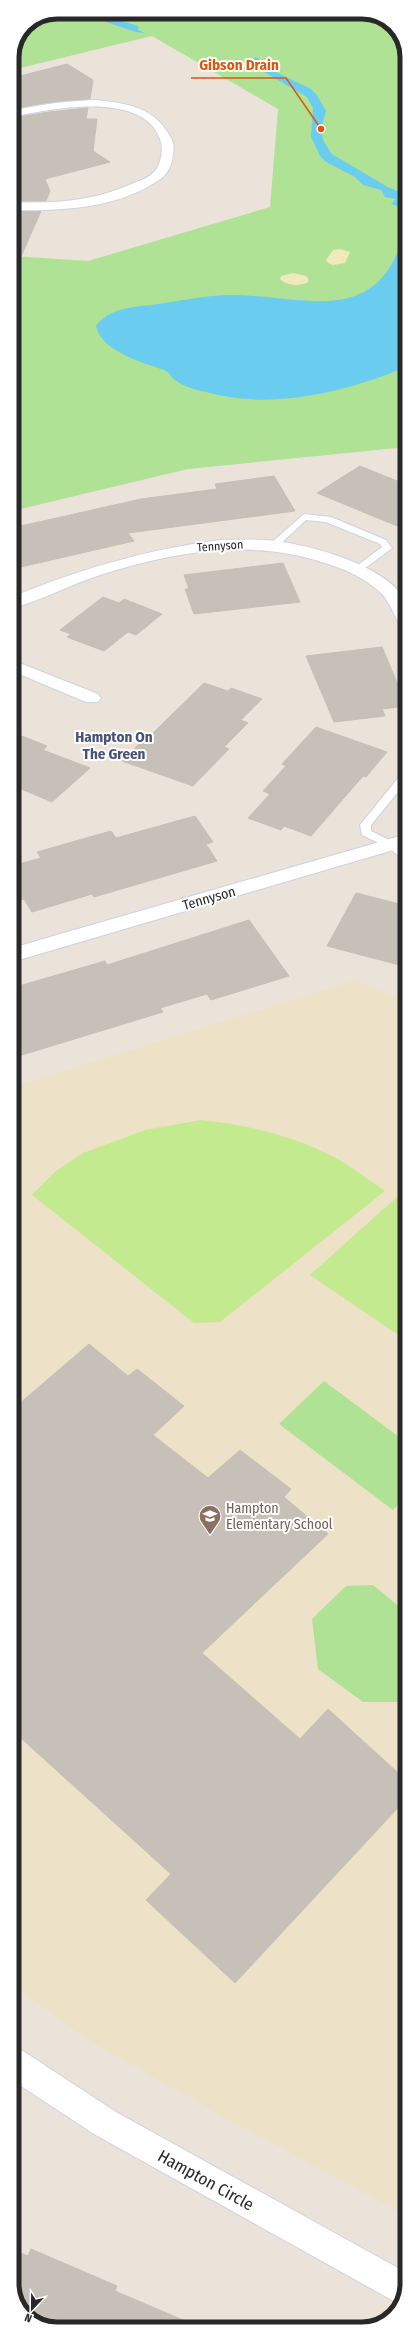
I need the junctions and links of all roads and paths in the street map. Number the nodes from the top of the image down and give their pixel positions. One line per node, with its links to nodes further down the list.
1 (117, 94): 2 (street)
2 (107, 105): 3 (street); 4 (street)
3 (19, 113)
4 (19, 206)
5 (274, 545): 6 (street, Tennyson); 6 (lane); 7 (street, Tennyson)
6 (358, 570): 8 (street, Tennyson)
7 (19, 600)
8 (400, 611)
9 (19, 668): 10 (street)
10 (92, 698)
11 (400, 782): 12 (lane)
12 (399, 842): 13 (street, Tennyson)
13 (19, 953)
14 (19, 2067): 15 (street, Hampton Circle)
15 (400, 2287)

